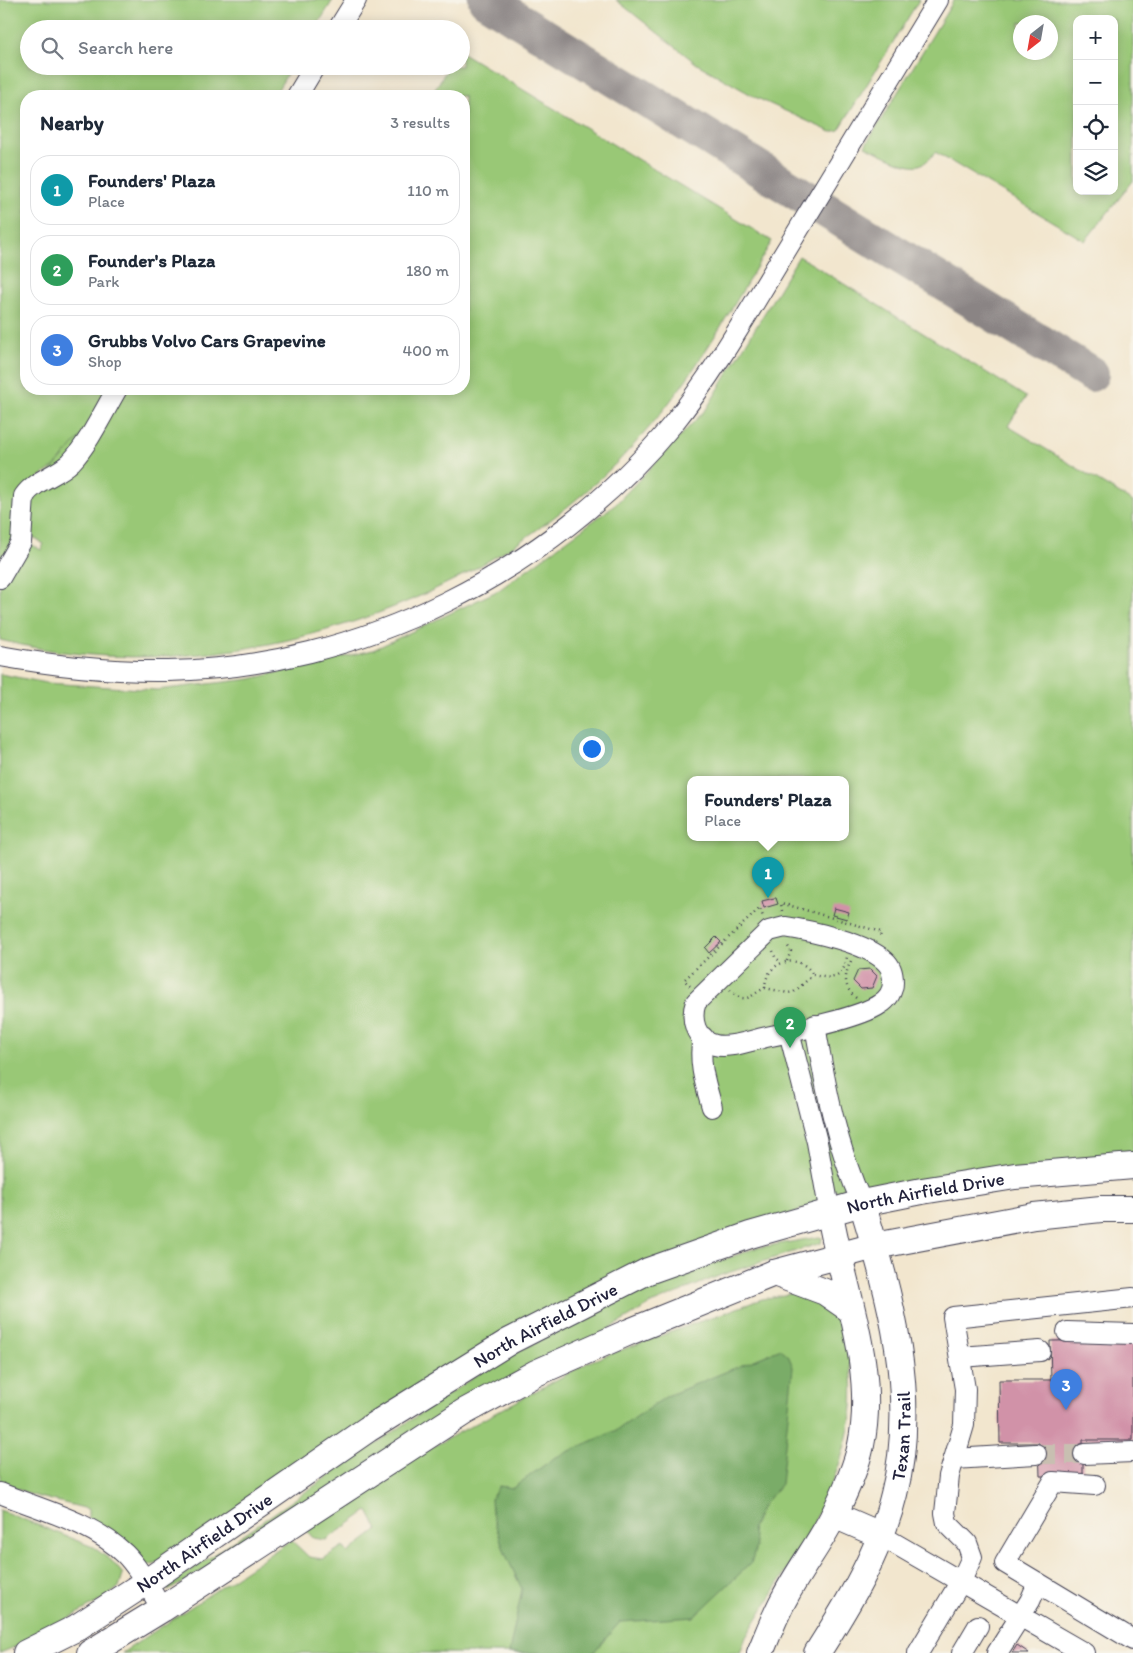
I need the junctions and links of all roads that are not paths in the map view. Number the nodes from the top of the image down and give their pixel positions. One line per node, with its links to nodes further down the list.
1 (356, 0): 3 (lane)
2 (938, 0): 8 (lane)
3 (344, 20)
4 (310, 75): 5 (lane)
5 (301, 90)
6 (113, 395): 7 (lane)
7 (0, 578)
8 (0, 656)
9 (815, 1025): 10 (lane); 11 (lane); 12 (lane)
10 (789, 1032): 11 (lane); 13 (lane)
11 (702, 1037): 14 (lane)
12 (825, 1082): 13 (lane); 15 (lane)
13 (803, 1087): 16 (lane)
14 (712, 1107)
15 (840, 1138): 16 (lane); 18 (lane)
16 (818, 1142): 20 (lane)
17 (1133, 1166): 18 (main road, North Airfield Drive)
18 (862, 1203): 20 (main road, North Airfield Drive); 21 (main road, Texan Trail)
19 (1133, 1209): 21 (main road, North Airfield Drive)
20 (830, 1214): 22 (main road, Texan Trail); 39 (main road, North Airfield Drive)
21 (875, 1246): 22 (main road, North Airfield Drive); 37 (main road, Texan Trail)
22 (837, 1257): 23 (main road, North Airfield Drive); 25 (main road, Texan Trail)
23 (774, 1273): 25 (main road); 41 (main road, North Airfield Drive)
24 (1133, 1298): 29 (lane)
25 (851, 1310): 36 (main road, Texan Trail)
26 (1067, 1332): 27 (lane)
27 (1133, 1334)
28 (1040, 1351): 29 (lane)
29 (960, 1357): 33 (lane)
30 (1133, 1452): 32 (lane)
31 (1036, 1454): 33 (lane)
32 (1084, 1454)
33 (954, 1459): 38 (lane)
34 (1095, 1485): 40 (lane)
35 (0, 1493): 39 (lane)
36 (834, 1515): 37 (main road); 47 (main road, Texan Trail)
37 (880, 1535): 38 (lane); 48 (main road, Texan Trail)
38 (961, 1581): 42 (lane); 49 (lane)
39 (146, 1583): 41 (lane); 45 (main road, North Airfield Drive)
40 (1038, 1583): 42 (lane); 44 (lane)
41 (162, 1609): 46 (main road, North Airfield Drive)
42 (1021, 1615): 51 (lane); 52 (lane)
43 (978, 1626): 50 (lane)
44 (1132, 1637)
45 (26, 1653)
46 (90, 1653)
47 (760, 1653)
48 (816, 1653)
49 (918, 1653)
50 (962, 1653)
51 (997, 1653)
52 (1084, 1653)

